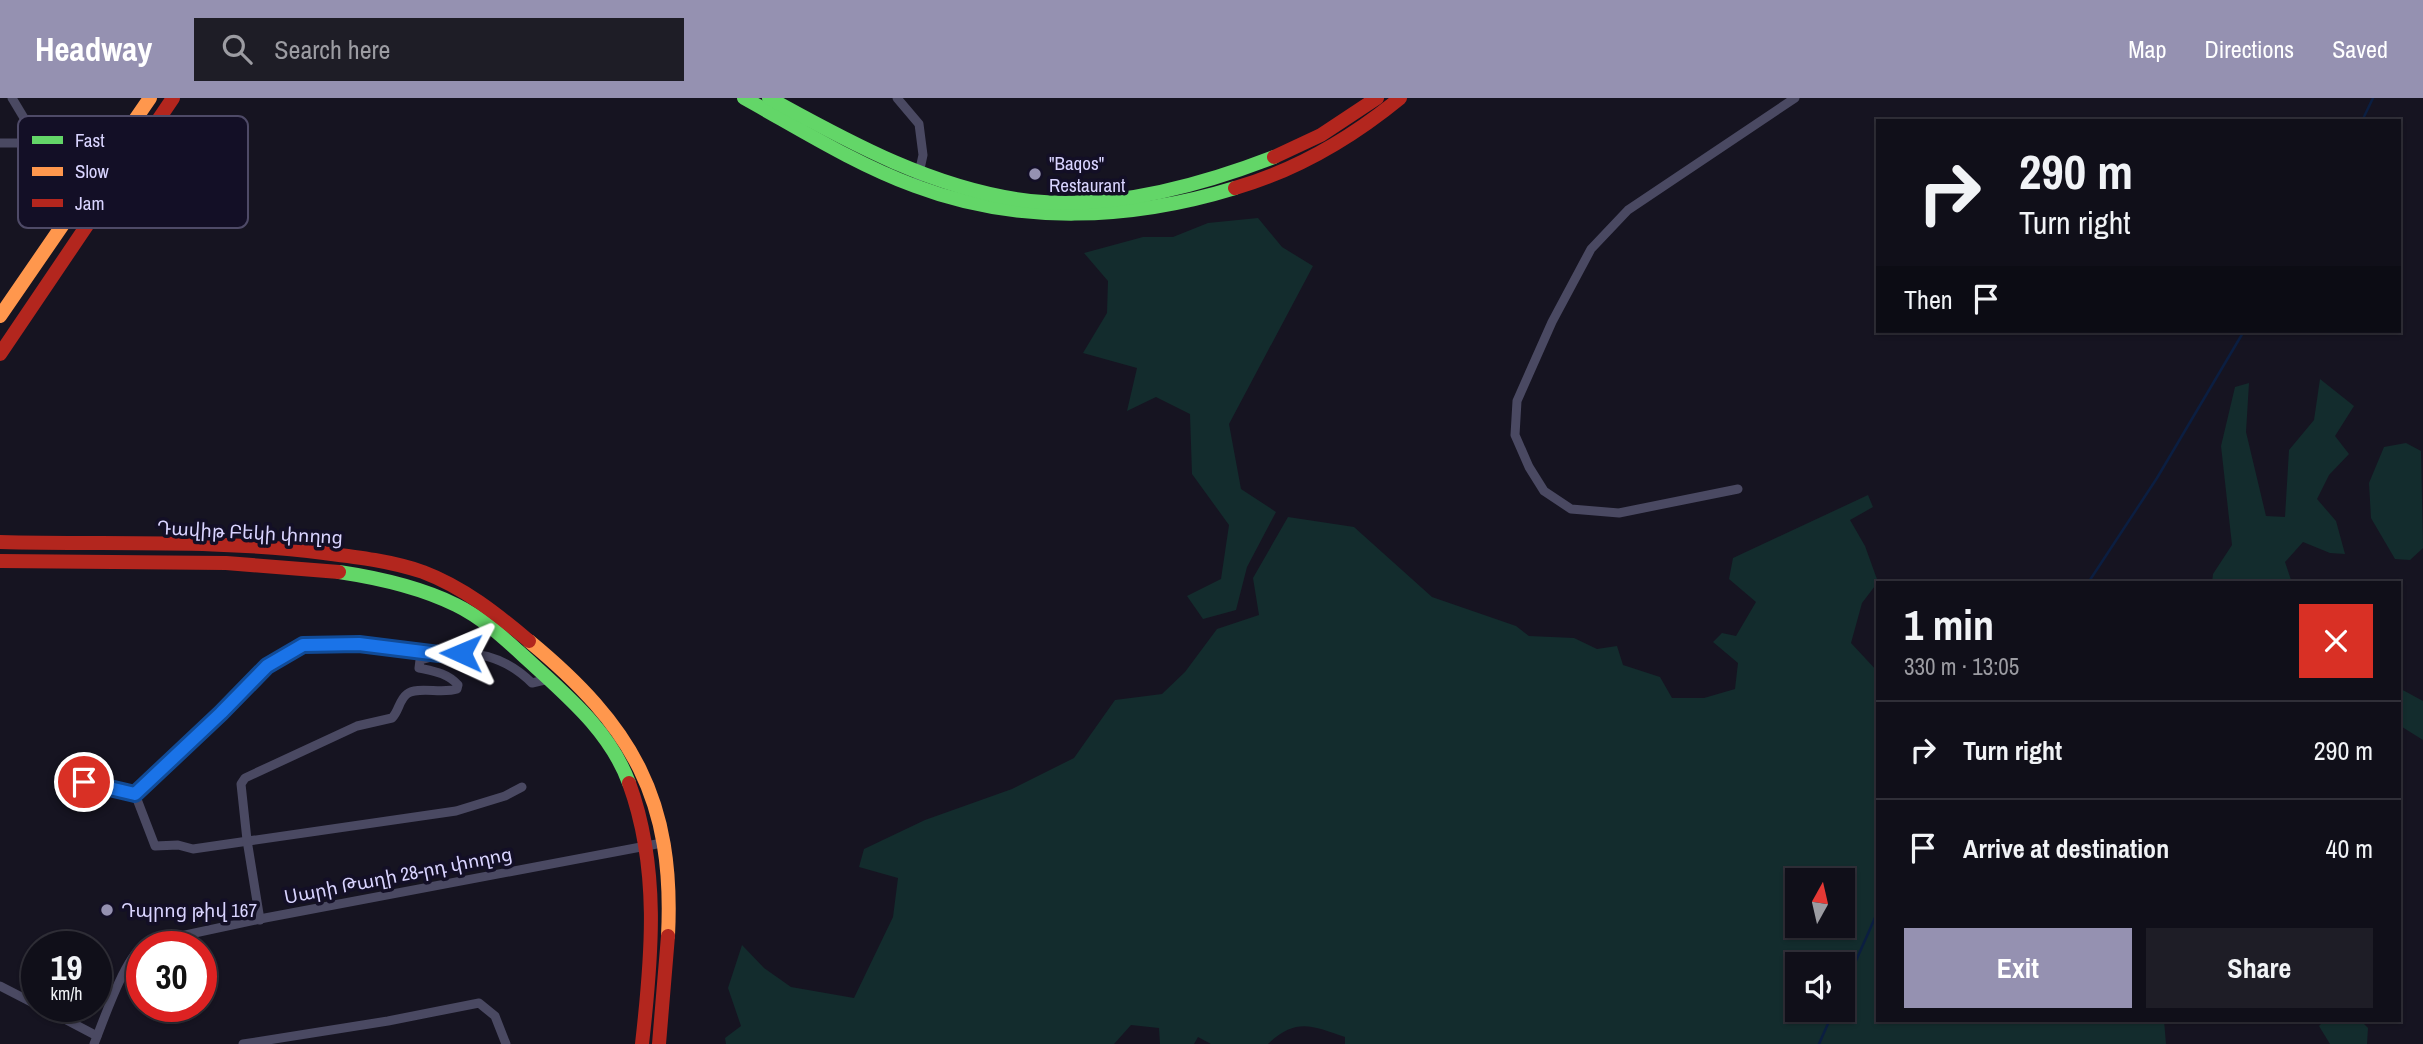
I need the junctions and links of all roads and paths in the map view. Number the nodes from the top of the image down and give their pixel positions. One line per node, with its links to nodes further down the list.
1 (12, 98): 10 (street)
2 (150, 98): 11 (main road)
3 (173, 98): 12 (main road)
4 (744, 98): 16 (main road)
5 (769, 98): 15 (main road)
6 (897, 98): 15 (street)
7 (1377, 98): 15 (main road)
8 (1400, 98): 16 (main road)
9 (1795, 98): 21 (street)
10 (23, 116)
11 (138, 116)
12 (161, 116)
13 (0, 143): 14 (street)
14 (18, 143)
15 (921, 172): 16 (street)
16 (916, 187)
17 (61, 228): 19 (main road)
18 (85, 228): 20 (main road)
19 (0, 316)
20 (0, 354)
21 (1738, 489)
22 (0, 542): 30 (main road, Դավիթ Բեկի փողոց)
23 (0, 561): 25 (main road, Դավիթ Բեկի փողոց)
24 (439, 654): 25 (street); 28 (street); 29 (street)
25 (549, 680): 31 (main road, Դավիթ Բեկի փողոց)
26 (59, 776): 28 (street)
27 (522, 788): 29 (street)
28 (135, 794): 29 (street)
29 (247, 840): 32 (street)
30 (662, 844): 31 (street, Սարի Թաղի 28-րդ փողոց); 42 (main road, Դավիթ Բեկի փողոց)
31 (646, 846): 32 (street, Սարի Թաղի 28-րդ փողոց); 41 (main road, Դավիթ Բեկի փողոց)
32 (260, 919): 33 (street, Սարի Թաղի 28-րդ փողոց)
33 (204, 931)
34 (126, 977): 38 (street)
35 (0, 986): 36 (street)
36 (21, 996)
37 (66, 1022): 38 (street)
38 (96, 1040)
39 (243, 1044): 40 (street)
40 (506, 1044)
41 (642, 1044)
42 (659, 1044)

